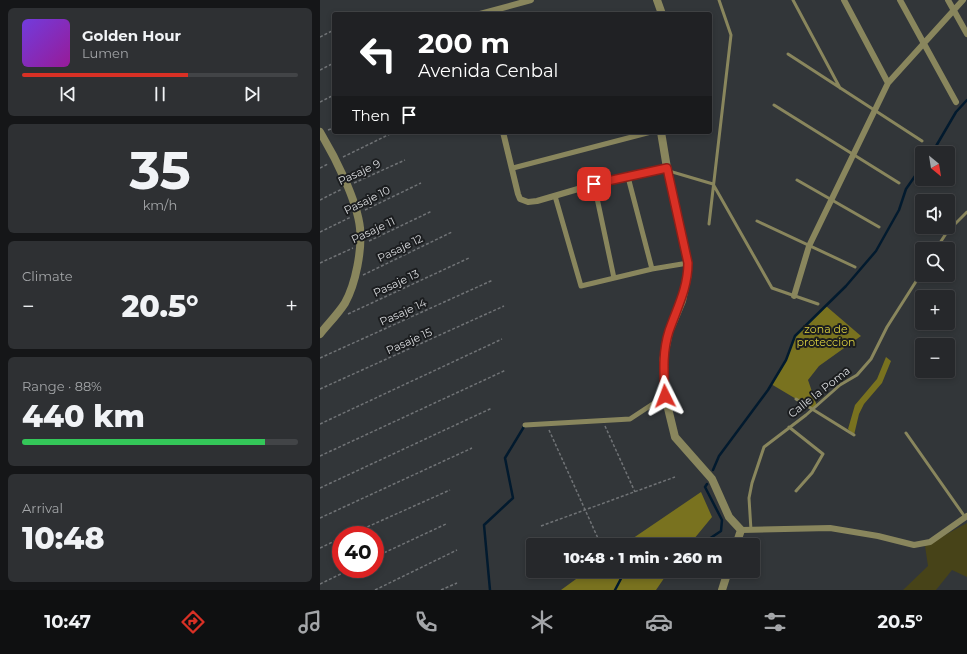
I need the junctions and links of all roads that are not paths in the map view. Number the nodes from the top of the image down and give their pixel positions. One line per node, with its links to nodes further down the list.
1 (529, 0): 10 (street)
2 (657, 0): 11 (street)
3 (719, 0): 32 (lane)
4 (793, 0): 16 (lane)
5 (844, 0): 15 (street)
6 (900, 0): 13 (street)
7 (948, 0): 9 (street)
8 (963, 0): 9 (street)
9 (954, 10): 12 (street); 13 (street)
10 (487, 12)
11 (660, 12)
12 (967, 34)
13 (923, 43): 15 (street); 17 (street)
14 (788, 54): 16 (lane)
15 (888, 84): 19 (street)
16 (840, 89): 19 (lane)
17 (956, 102)
18 (774, 105): 25 (lane)
19 (875, 112): 24 (lane); 25 (street)
20 (320, 132): 48 (street)
21 (504, 134): 26 (street)
22 (643, 134): 26 (street)
23 (661, 134): 27 (street)
24 (922, 141)
25 (854, 155): 30 (lane); 34 (street)
26 (513, 168): 33 (street)
27 (667, 169): 28 (street); 32 (lane); 41 (street)
28 (628, 177): 31 (street); 43 (street)
29 (797, 180): 34 (lane)
30 (899, 182)
31 (594, 184): 33 (street); 44 (street)
32 (713, 184): 37 (lane); 46 (lane)
33 (555, 196): 44 (street)
34 (832, 200): 38 (lane); 40 (street)
35 (967, 212): 39 (lane)
36 (757, 221): 40 (lane)
37 (709, 224)
38 (879, 227)
39 (941, 242)
40 (809, 246): 42 (lane); 46 (street)
41 (688, 263): 43 (street); 49 (street)
42 (855, 267)
43 (652, 269): 44 (street)
44 (614, 278)
45 (916, 282): 51 (lane, Calle la Poma)
46 (794, 296): 47 (lane)
47 (818, 304)
48 (320, 334)
49 (665, 396): 52 (street); 58 (street)
50 (796, 399): 51 (lane)
51 (813, 409): 53 (lane, Calle la Poma); 55 (lane)
52 (525, 426)
53 (789, 427): 56 (lane); 59 (lane, Calle la Poma)
54 (906, 433): 57 (lane)
55 (854, 435)
56 (796, 491)
57 (966, 517): 59 (street)
58 (741, 530): 59 (street); 60 (street)
59 (751, 530)
60 (738, 538)
61 (726, 578): 62 (street)
62 (722, 590)

